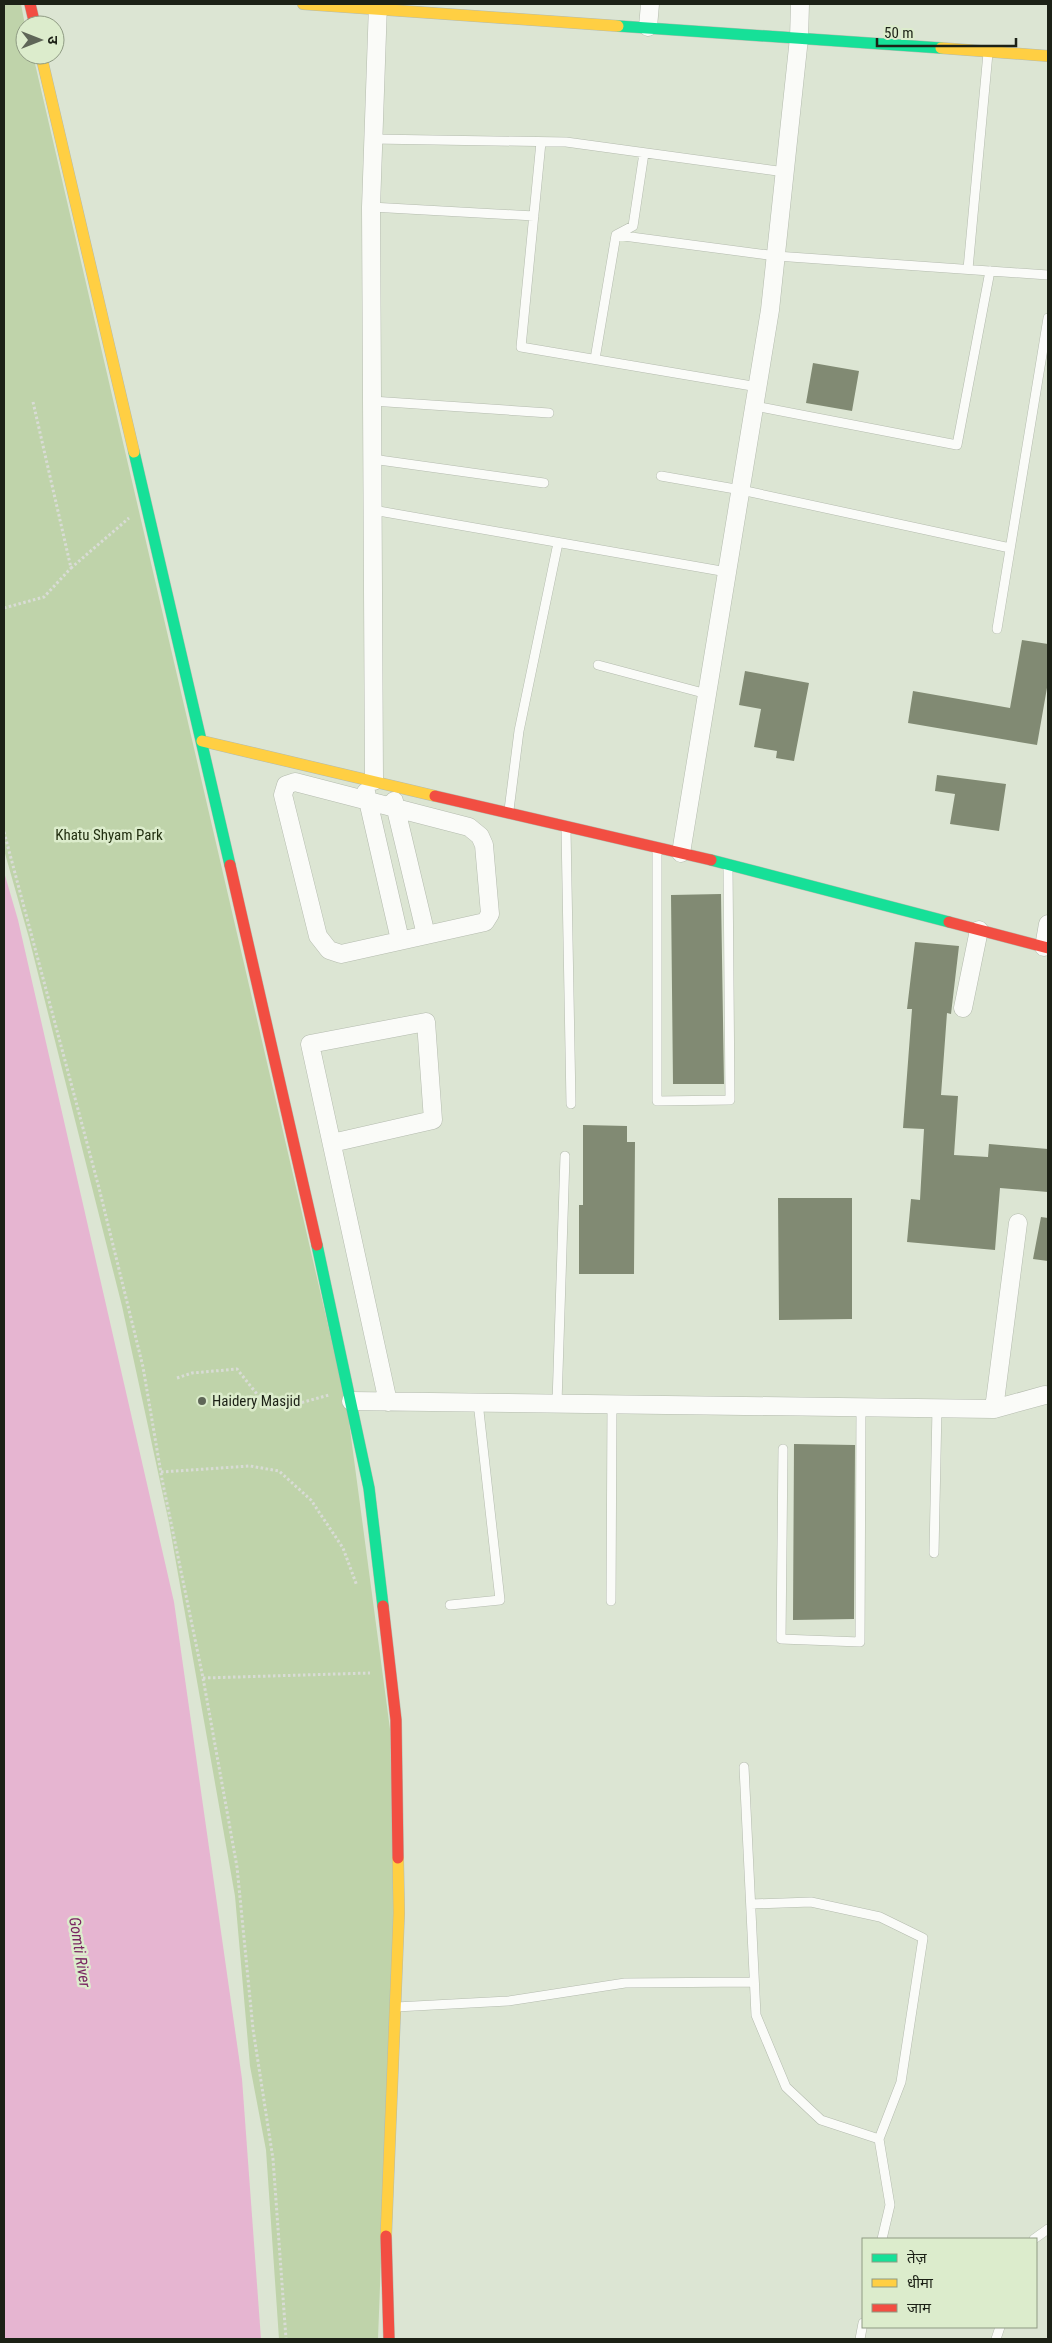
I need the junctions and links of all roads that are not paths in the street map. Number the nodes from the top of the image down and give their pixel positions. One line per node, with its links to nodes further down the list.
1 (304, 4): 4 (street)
2 (650, 4): 5 (street)
3 (800, 4): 6 (street)
4 (378, 6): 5 (street); 10 (street)
5 (648, 27): 6 (street)
6 (799, 38): 7 (street); 13 (street)
7 (988, 52): 8 (street); 18 (lane)
8 (1048, 56)
9 (43, 65): 38 (street)
10 (373, 139): 11 (lane); 14 (street)
11 (541, 142): 12 (lane); 15 (lane)
12 (644, 153): 13 (lane); 16 (lane)
13 (785, 172): 17 (street)
14 (371, 207): 15 (lane); 24 (street)
15 (534, 216): 22 (lane)
16 (616, 235): 17 (lane); 22 (lane)
17 (776, 256): 18 (lane); 23 (street)
18 (968, 269): 19 (lane)
19 (990, 271): 20 (lane); 25 (lane)
20 (1048, 275)
21 (1048, 318): 33 (lane)
22 (595, 359): 23 (lane)
23 (758, 387): 25 (street)
24 (372, 401): 26 (lane); 27 (street)
25 (754, 406): 30 (street)
26 (550, 413)
27 (372, 459): 29 (lane); 31 (street)
28 (661, 476): 30 (lane)
29 (544, 482)
30 (741, 490): 33 (lane); 34 (street)
31 (372, 510): 32 (lane); 39 (street)
32 (558, 543): 34 (lane); 42 (lane)
33 (1010, 548): 35 (lane)
34 (727, 572): 37 (street)
35 (997, 629)
36 (598, 665): 37 (lane)
37 (707, 694): 45 (street)
38 (202, 741): 39 (street); 58 (street)
39 (376, 782): 40 (street); 41 (street); 42 (street)
40 (368, 801): 41 (street); 50 (street); 50 (street)
41 (396, 810): 49 (street); 49 (street)
42 (508, 812): 43 (street)
43 (566, 826): 44 (street); 53 (lane)
44 (657, 848): 45 (street); 46 (lane)
45 (681, 853): 46 (street)
46 (728, 864): 48 (street)
47 (1048, 924): 51 (street)
48 (979, 930): 51 (street); 52 (street)
49 (426, 935): 50 (street)
50 (400, 940)
51 (1046, 948)
52 (963, 1008)
53 (571, 1104)
54 (332, 1143): 54 (street); 59 (street)
55 (565, 1156): 61 (lane)
56 (1018, 1223): 65 (street)
57 (1045, 1395): 65 (street)
58 (350, 1396): 59 (street); 73 (street)
59 (388, 1402): 60 (street)
60 (478, 1402): 61 (street); 69 (lane)
61 (557, 1403): 62 (street)
62 (612, 1404): 63 (street); 68 (lane)
63 (861, 1407): 64 (street); 66 (lane)
64 (937, 1408): 65 (street); 67 (lane)
65 (994, 1408)
66 (783, 1449)
67 (934, 1553)
68 (611, 1601)
69 (450, 1604)
70 (744, 1767): 71 (lane)
71 (750, 1904): 72 (lane); 74 (lane)
72 (754, 1982): 73 (lane); 74 (lane)
73 (395, 2007): 78 (street)
74 (878, 2139): 76 (lane)
75 (1048, 2229): 77 (lane)
76 (882, 2238)
77 (1035, 2238)
78 (389, 2339)

